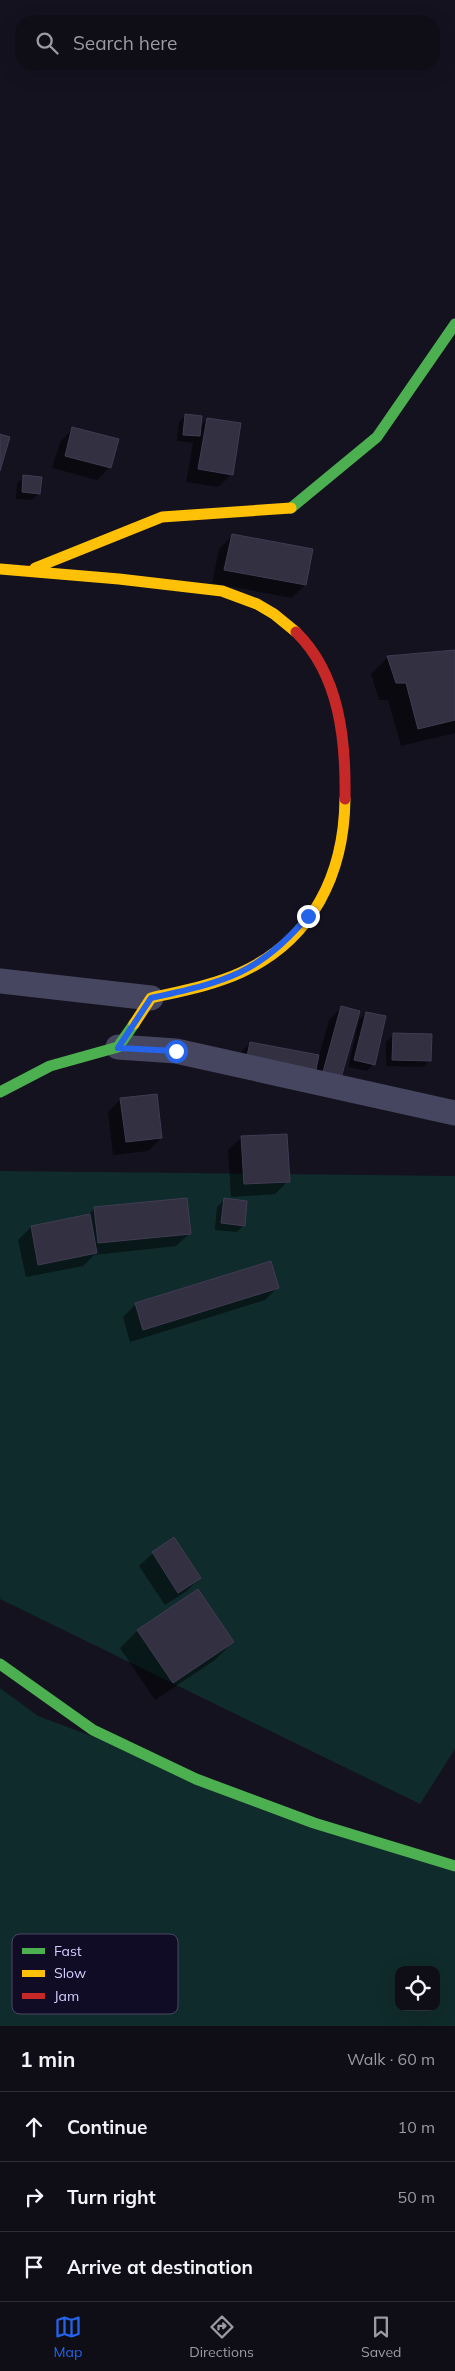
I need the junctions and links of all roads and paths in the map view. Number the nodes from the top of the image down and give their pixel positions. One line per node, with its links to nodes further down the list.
1 (455, 324): 3 (street)
2 (0, 569): 3 (street)
3 (29, 571): 5 (street)
4 (0, 981): 5 (street)
5 (151, 998): 6 (street)
6 (118, 1048): 7 (street); 8 (street)
7 (0, 1092)
8 (455, 1113)
9 (0, 1664): 10 (street)
10 (455, 1866)

